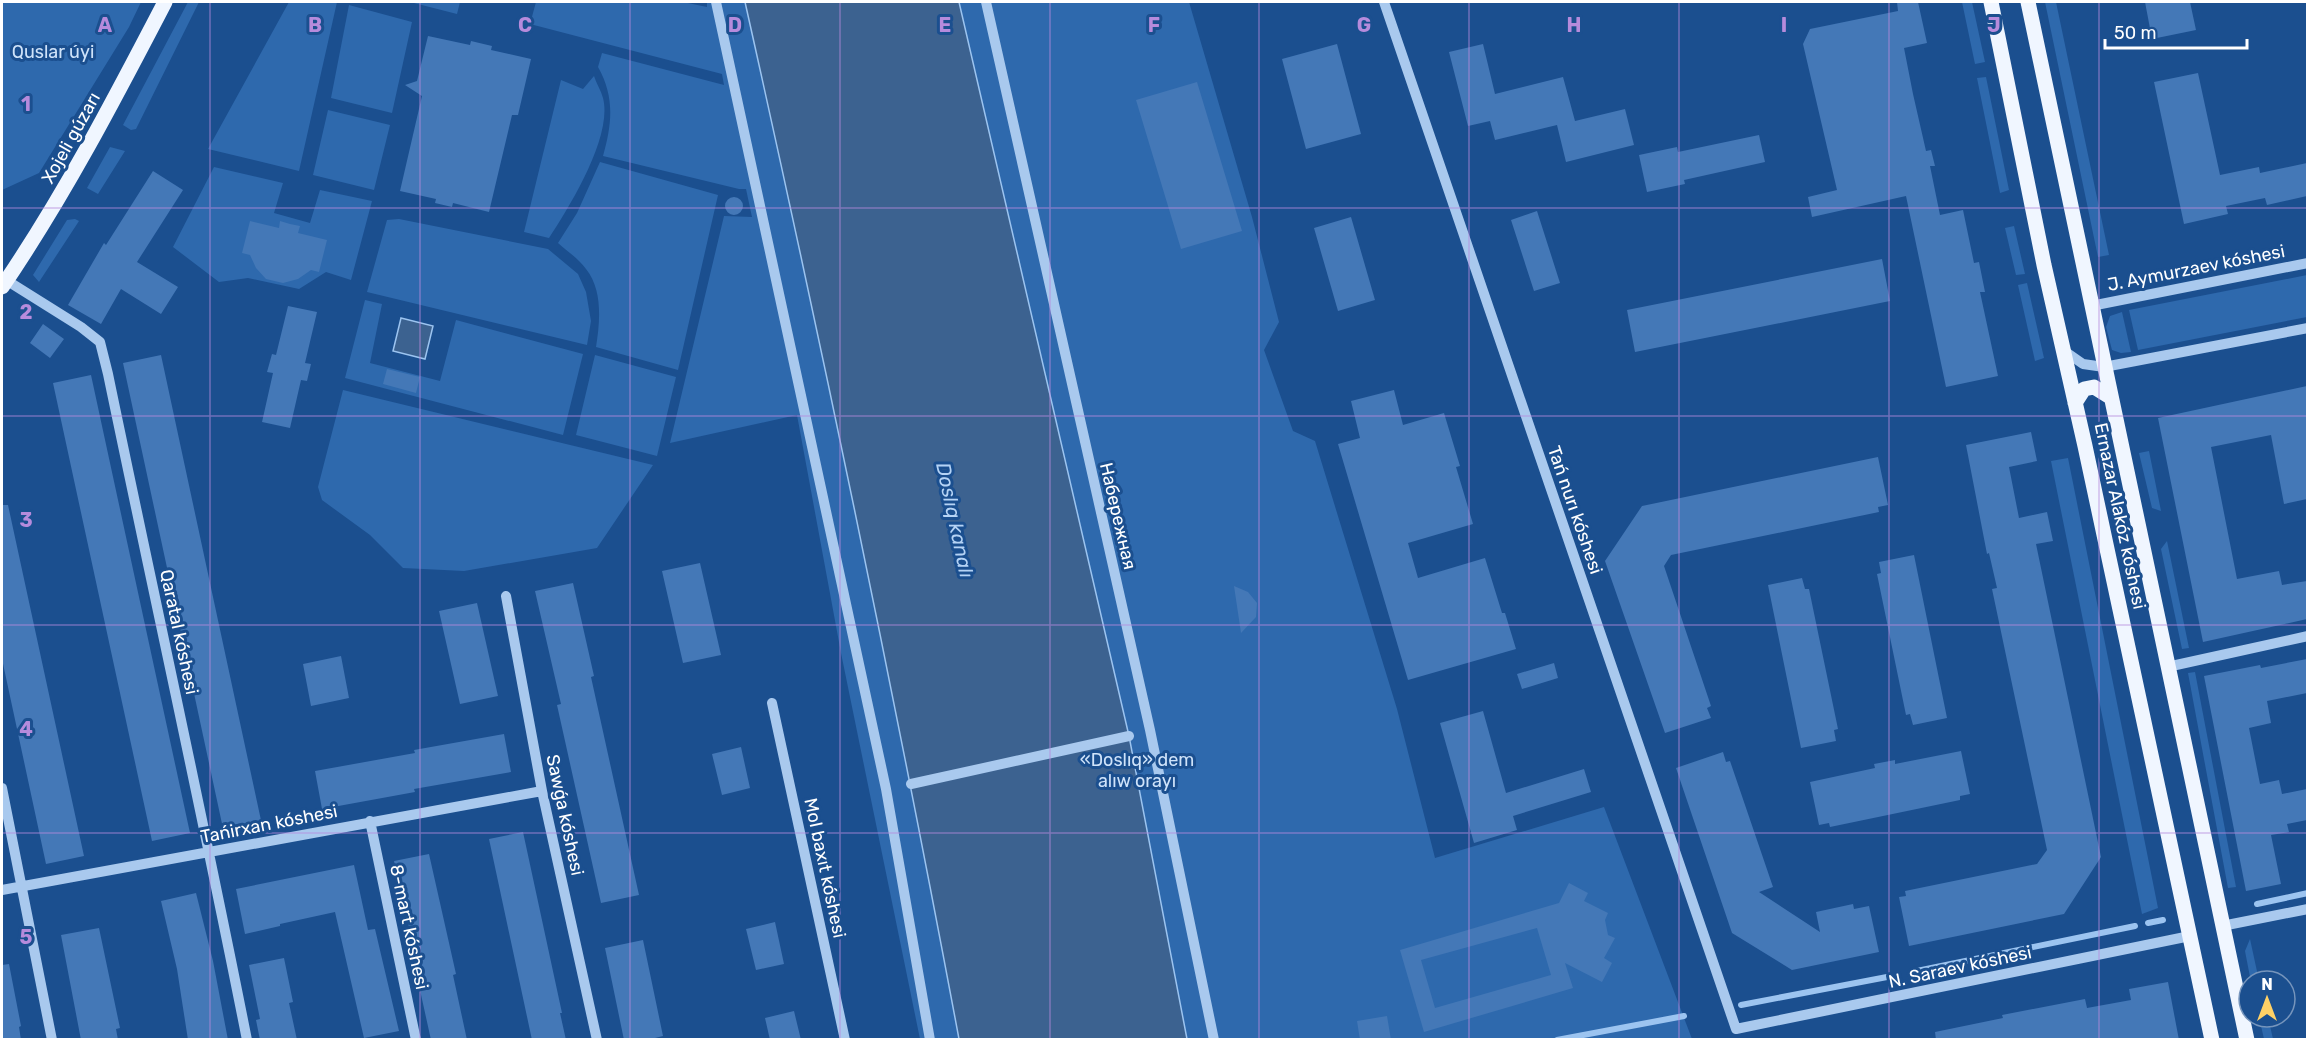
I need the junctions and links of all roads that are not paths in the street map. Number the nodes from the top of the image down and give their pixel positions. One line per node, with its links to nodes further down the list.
1 (165, 2): 8 (main road, Xojeli gúzarı)
2 (716, 2): 36 (street)
3 (986, 2): 37 (street, Набережная)
4 (1384, 2): 30 (street, Tań nurı kóshesi)
5 (1990, 2): 11 (main road, Ernazar Alakóz kóshesi)
6 (2028, 2): 9 (main road, Ernazar Alakóz kóshesi)
7 (2307, 263): 9 (street, J. Aymurzaev kóshesi)
8 (4, 284): 24 (street, Qaratal kóshesi)
9 (2091, 306): 12 (main road, Ernazar Alakóz kóshesi)
10 (2307, 328): 12 (street)
11 (2063, 350): 12 (street); 14 (main road, Ernazar Alakóz kóshesi)
12 (2104, 367): 13 (main road, Ernazar Alakóz kóshesi)
13 (2110, 397): 14 (main road); 17 (main road, Ernazar Alakóz kóshesi)
14 (2075, 403): 29 (main road, Ernazar Alakóz kóshesi)
15 (506, 596): 22 (street, Sawǵa kóshesi)
16 (2307, 636): 17 (street)
17 (2167, 666): 28 (main road, Ernazar Alakóz kóshesi)
18 (772, 704): 35 (street, Mol baxıt kóshesi)
19 (1129, 736): 20 (street)
20 (911, 784)
21 (2, 788): 25 (street)
22 (542, 790): 23 (street, Tańirxan kóshesi); 34 (street, Sawǵa kóshesi)
23 (370, 821): 24 (street, Tańirxan kóshesi); 33 (street, 8-mart kóshesi)
24 (210, 852): 25 (street, Tańirxan kóshesi); 32 (street, Qaratal kóshesi)
25 (20, 886): 26 (street, Tańirxan kóshesi); 31 (street)
26 (2, 890)
27 (2307, 909): 28 (street)
28 (2222, 926): 39 (main road, Ernazar Alakóz kóshesi)
29 (2190, 936): 30 (street, N. Saraev kóshesi); 38 (main road, Ernazar Alakóz kóshesi)
30 (1736, 1029)
31 (52, 1040)
32 (247, 1040)
33 (417, 1040)
34 (597, 1040)
35 (845, 1040)
36 (930, 1040)
37 (1214, 1040)
38 (2212, 1040)
39 (2247, 1040)

